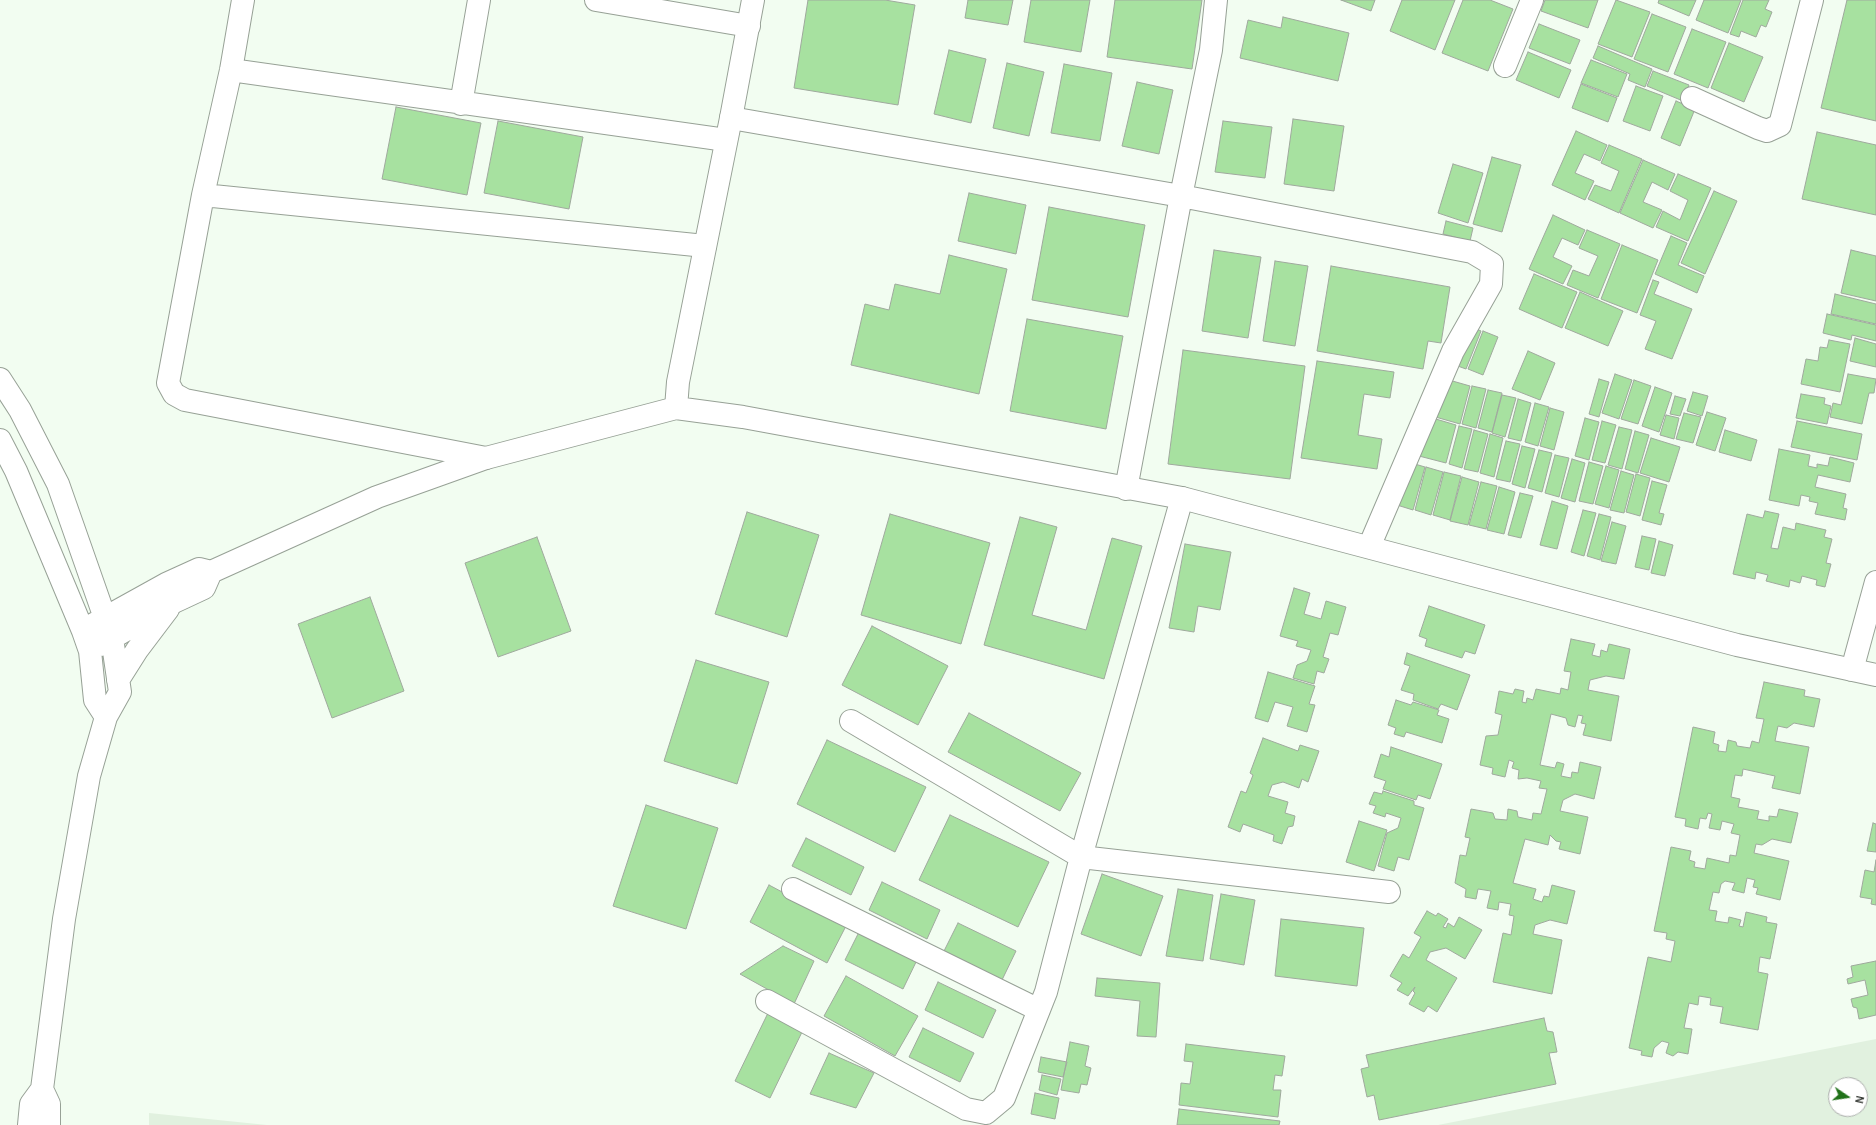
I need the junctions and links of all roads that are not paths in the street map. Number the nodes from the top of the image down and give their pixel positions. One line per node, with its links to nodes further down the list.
1 (242, 0): 10 (street)
2 (479, 0): 12 (street)
3 (596, 0): 8 (street)
4 (753, 0): 8 (street)
5 (1216, 0): 16 (street)
6 (1532, 0): 9 (street)
7 (1812, 0): 11 (street)
8 (749, 26): 13 (street)
9 (1505, 66)
10 (231, 70): 12 (street); 15 (street)
11 (1692, 98)
12 (461, 104): 14 (street)
13 (731, 118): 14 (street); 16 (street)
14 (726, 140): 17 (street)
15 (203, 196): 17 (street); 21 (street)
16 (1181, 196): 22 (street); 24 (street)
17 (705, 246): 19 (street)
18 (0, 379): 28 (street)
19 (676, 408): 21 (street); 22 (street)
20 (0, 440): 30 (street)
21 (486, 458): 25 (street)
22 (1126, 489): 23 (street)
23 (1182, 498): 24 (street); 36 (street)
24 (1369, 547): 31 (street)
25 (210, 572): 27 (street); 28 (street)
26 (1876, 582): 31 (street)
27 (174, 602): 29 (street); 33 (street)
28 (105, 618): 29 (street); 30 (street)
29 (112, 638): 30 (street); 33 (street)
30 (86, 641): 34 (street)
31 (1852, 670): 32 (street)
32 (1876, 675)
33 (118, 680): 34 (street)
34 (106, 717): 41 (street)
35 (851, 721): 36 (street)
36 (1081, 857): 38 (street); 40 (street)
37 (792, 889): 40 (street)
38 (1389, 892)
39 (767, 1001): 40 (street)
40 (1039, 1010)
41 (42, 1089): 42 (street); 43 (street)
42 (29, 1125)
43 (48, 1125)

